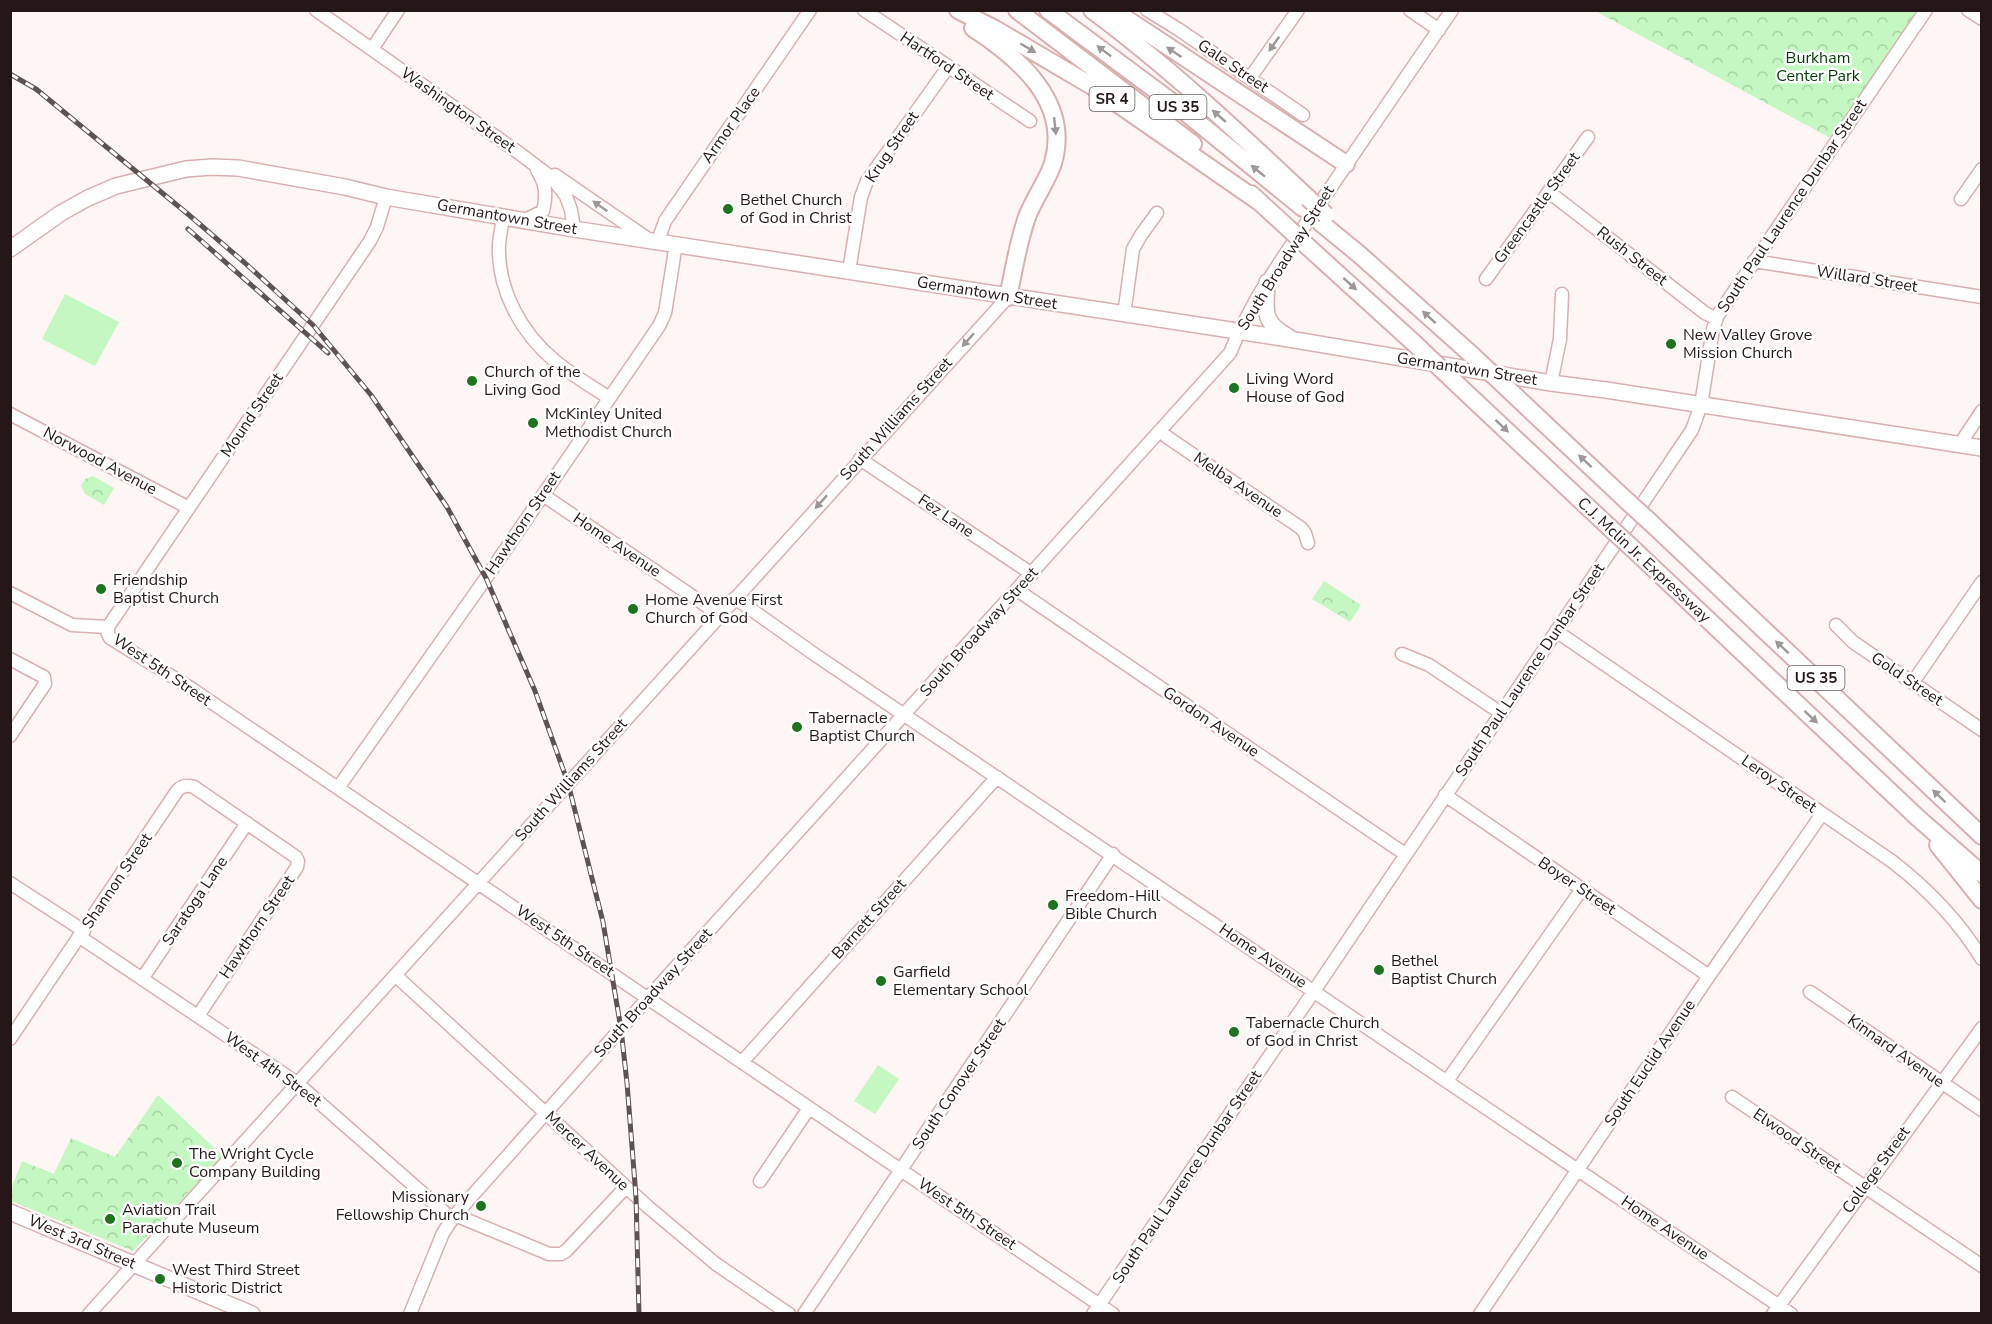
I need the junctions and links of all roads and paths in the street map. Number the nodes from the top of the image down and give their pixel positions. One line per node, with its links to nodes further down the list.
1 (316, 10): 20 (street, Washington Street)
2 (398, 10): 20 (street)
3 (810, 10): 39 (street, Armor Place)
4 (864, 10): 21 (street, Hartford Street)
5 (948, 10): 47 (highway, one-way to 47)
6 (958, 10): 33 (highway, SR 4, one-way to 33)
7 (1017, 10): 33 (highway, US 35)
8 (1048, 10): 34 (highway, US 35, one-way to 8)
9 (1092, 10): 34 (highway, one-way to 9)
10 (1113, 10): 28 (highway, one-way to 10)
11 (1147, 10): 17 (street, Gale Street)
12 (1298, 10): 22 (street, one-way to 22)
13 (1410, 10): 19 (street)
14 (1452, 10): 19 (street, South Broadway Street)
15 (1926, 10): 42 (street, South Paul Laurence Dunbar Street)
16 (1968, 10): 18 (street)
17 (1164, 15): 22 (street, Gale Street)
18 (1982, 20)
19 (1439, 30): 28 (street, South Broadway Street)
20 (372, 49): 26 (street, Washington Street)
21 (948, 67): 24 (street, Hartford Street); 43 (street, Krug Street)
22 (1250, 78): 23 (street, Gale Street)
23 (1303, 116)
24 (1030, 121)
25 (1588, 137): 30 (street, Greencastle Street)
26 (519, 153): 27 (street, Washington Street); 39 (street, one-way to 26)
27 (531, 162): 37 (street); 38 (street, Washington Street)
28 (1346, 164): 45 (street, South Broadway Street)
29 (1982, 169): 32 (street)
30 (1548, 192): 44 (street, Greencastle Street); 50 (street, Rush Street)
31 (386, 197): 36 (main road, Germantown Street); 41 (main road, Germantown Street); 63 (street, Mound Street)
32 (1961, 199)
33 (1258, 201): 85 (highway, C.J. Mclin Jr. Expressway / US 35, one-way to 85, bridge)
34 (1306, 203): 87 (highway, C.J. Mclin Jr. Expressway / US 35, one-way to 34, bridge)
35 (1157, 213): 49 (street)
36 (503, 216): 37 (main road, Germantown Street); 54 (street)
37 (525, 220): 38 (main road, Germantown Street)
38 (574, 229): 39 (main road, Germantown Street)
39 (653, 240): 40 (main road, Germantown Street)
40 (676, 244): 43 (main road, Germantown Street); 54 (street, Hawthorn Street)
41 (10, 249)
42 (1754, 261): 48 (street, Willard Street); 50 (street, South Paul Laurence Dunbar Street)
43 (849, 271): 47 (main road, Germantown Street)
44 (1486, 279)
45 (1267, 282): 51 (street, South Broadway Street); 52 (main road)
46 (1562, 294): 53 (street)
47 (1008, 297): 49 (main road, Germantown Street); 61 (street, South Williams Street, one-way to 61)
48 (1982, 297)
49 (1124, 315): 51 (main road, Germantown Street)
50 (1716, 319): 55 (street, South Paul Laurence Dunbar Street)
51 (1239, 332): 52 (main road, Germantown Street); 58 (street, South Broadway Street)
52 (1295, 340): 53 (main road, Germantown Street)
53 (1551, 382): 55 (main road, Germantown Street)
54 (609, 398): 62 (street, Hawthorn Street)
55 (1701, 405): 59 (main road, Germantown Street); 73 (street, South Paul Laurence Dunbar Street)
56 (1982, 411): 59 (street)
57 (10, 414): 63 (street, Norwood Avenue)
58 (1161, 431): 64 (street, Melba Avenue); 65 (street, South Broadway Street)
59 (1960, 444): 60 (main road, Germantown Street)
60 (1982, 448)
61 (860, 459): 65 (street, Fez Lane); 69 (street, South Williams Street, one-way to 69)
62 (543, 495): 70 (street, Home Avenue); 82 (street, Hawthorn Street)
63 (189, 508): 72 (street, Mound Street)
64 (1308, 543)
65 (1032, 574): 67 (street, South Broadway Street)
66 (1982, 582): 76 (street)
67 (1017, 590): 78 (street, South Broadway Street); 89 (street, Gordon Avenue)
68 (10, 593): 72 (street, West 5th Street)
69 (735, 598): 70 (street, South Williams Street); 78 (street, Home Avenue)
70 (720, 615): 91 (street, South Williams Street)
71 (1836, 625): 76 (street, Gold Street)
72 (108, 627): 82 (street, West 5th Street)
73 (1556, 631): 77 (street, South Paul Laurence Dunbar Street); 84 (street, Leroy Street)
74 (1402, 654): 77 (street)
75 (10, 659): 80 (street)
76 (1913, 682): 79 (street, Gold Street)
77 (1501, 713): 83 (street, South Paul Laurence Dunbar Street)
78 (905, 715): 81 (street, Home Avenue); 102 (street, South Broadway Street)
79 (1982, 730)
80 (10, 736)
81 (997, 777): 88 (street, Home Avenue); 106 (street, Barnett Street)
82 (338, 788): 91 (street, West 5th Street)
83 (1445, 795): 89 (street, South Paul Laurence Dunbar Street); 93 (street, Boyer Street)
84 (1822, 814): 96 (street, Leroy Street); 98 (street, South Euclid Avenue)
85 (1918, 818): 90 (highway, C.J. Mclin Jr. Expressway / US 35); 94 (highway)
86 (247, 824): 95 (street, Shannon Street); 99 (street, Saratoga Lane); 103 (street, Hawthorn Street)
87 (1982, 836)
88 (1113, 854): 100 (street, Home Avenue); 114 (street, South Conover Street)
89 (1405, 854): 100 (street, South Paul Laurence Dunbar Street)
90 (1982, 874)
91 (478, 882): 97 (street, South Williams Street); 102 (street, West 5th Street)
92 (10, 883): 95 (street, West 4th Street)
93 (1582, 889): 98 (street, Boyer Street); 107 (street)
94 (1982, 900)
95 (82, 934): 99 (street, West 4th Street); 105 (street, Shannon Street)
96 (1982, 959)
97 (395, 975): 109 (street, South Williams Street); 113 (street, Mercer Avenue)
98 (1709, 976): 115 (street, South Euclid Avenue)
99 (142, 979): 103 (street, West 4th Street)
100 (1314, 991): 107 (street, Home Avenue); 123 (street, South Paul Laurence Dunbar Street)
101 (1810, 992): 108 (street, Kinnard Avenue)
102 (648, 998): 106 (street, West 5th Street); 113 (street, South Broadway Street)
103 (198, 1016): 109 (street, West 4th Street)
104 (1982, 1028): 108 (street, College Street)
105 (10, 1039)
106 (742, 1062): 111 (street, West 5th Street)
107 (1447, 1081): 115 (street, Home Avenue)
108 (1941, 1082): 112 (street, Kinnard Avenue); 117 (street, College Street)
109 (297, 1083): 120 (street, West 4th Street); 121 (street, South Williams Street)
110 (1732, 1097): 117 (street, Elwood Street)
111 (809, 1108): 114 (street, West 5th Street); 116 (street)
112 (1982, 1110)
113 (546, 1113): 118 (street, Mercer Avenue); 120 (street, South Broadway Street)
114 (901, 1170): 123 (street, West 5th Street); 129 (street, South Conover Street)
115 (1578, 1170): 124 (street, Home Avenue); 131 (street, South Euclid Avenue)
116 (760, 1181)
117 (1865, 1186): 122 (street, Elwood Street); 124 (street, College Street)
118 (626, 1187): 120 (street, West 4th Street); 128 (street, Mercer Avenue)
119 (10, 1212): 121 (main road, West 3rd Street)
120 (453, 1217): 127 (street, South Broadway Street)
121 (134, 1264): 125 (street, South Williams Street); 126 (main road, West 3rd Street)
122 (1982, 1266)
123 (1097, 1309): 130 (street, West 5th Street)
124 (1776, 1309): 132 (street, Home Avenue)
125 (89, 1314)
126 (252, 1314)
127 (410, 1314)
128 (789, 1314)
129 (804, 1314)
130 (1113, 1314)
131 (1480, 1314)
132 (1791, 1314)

